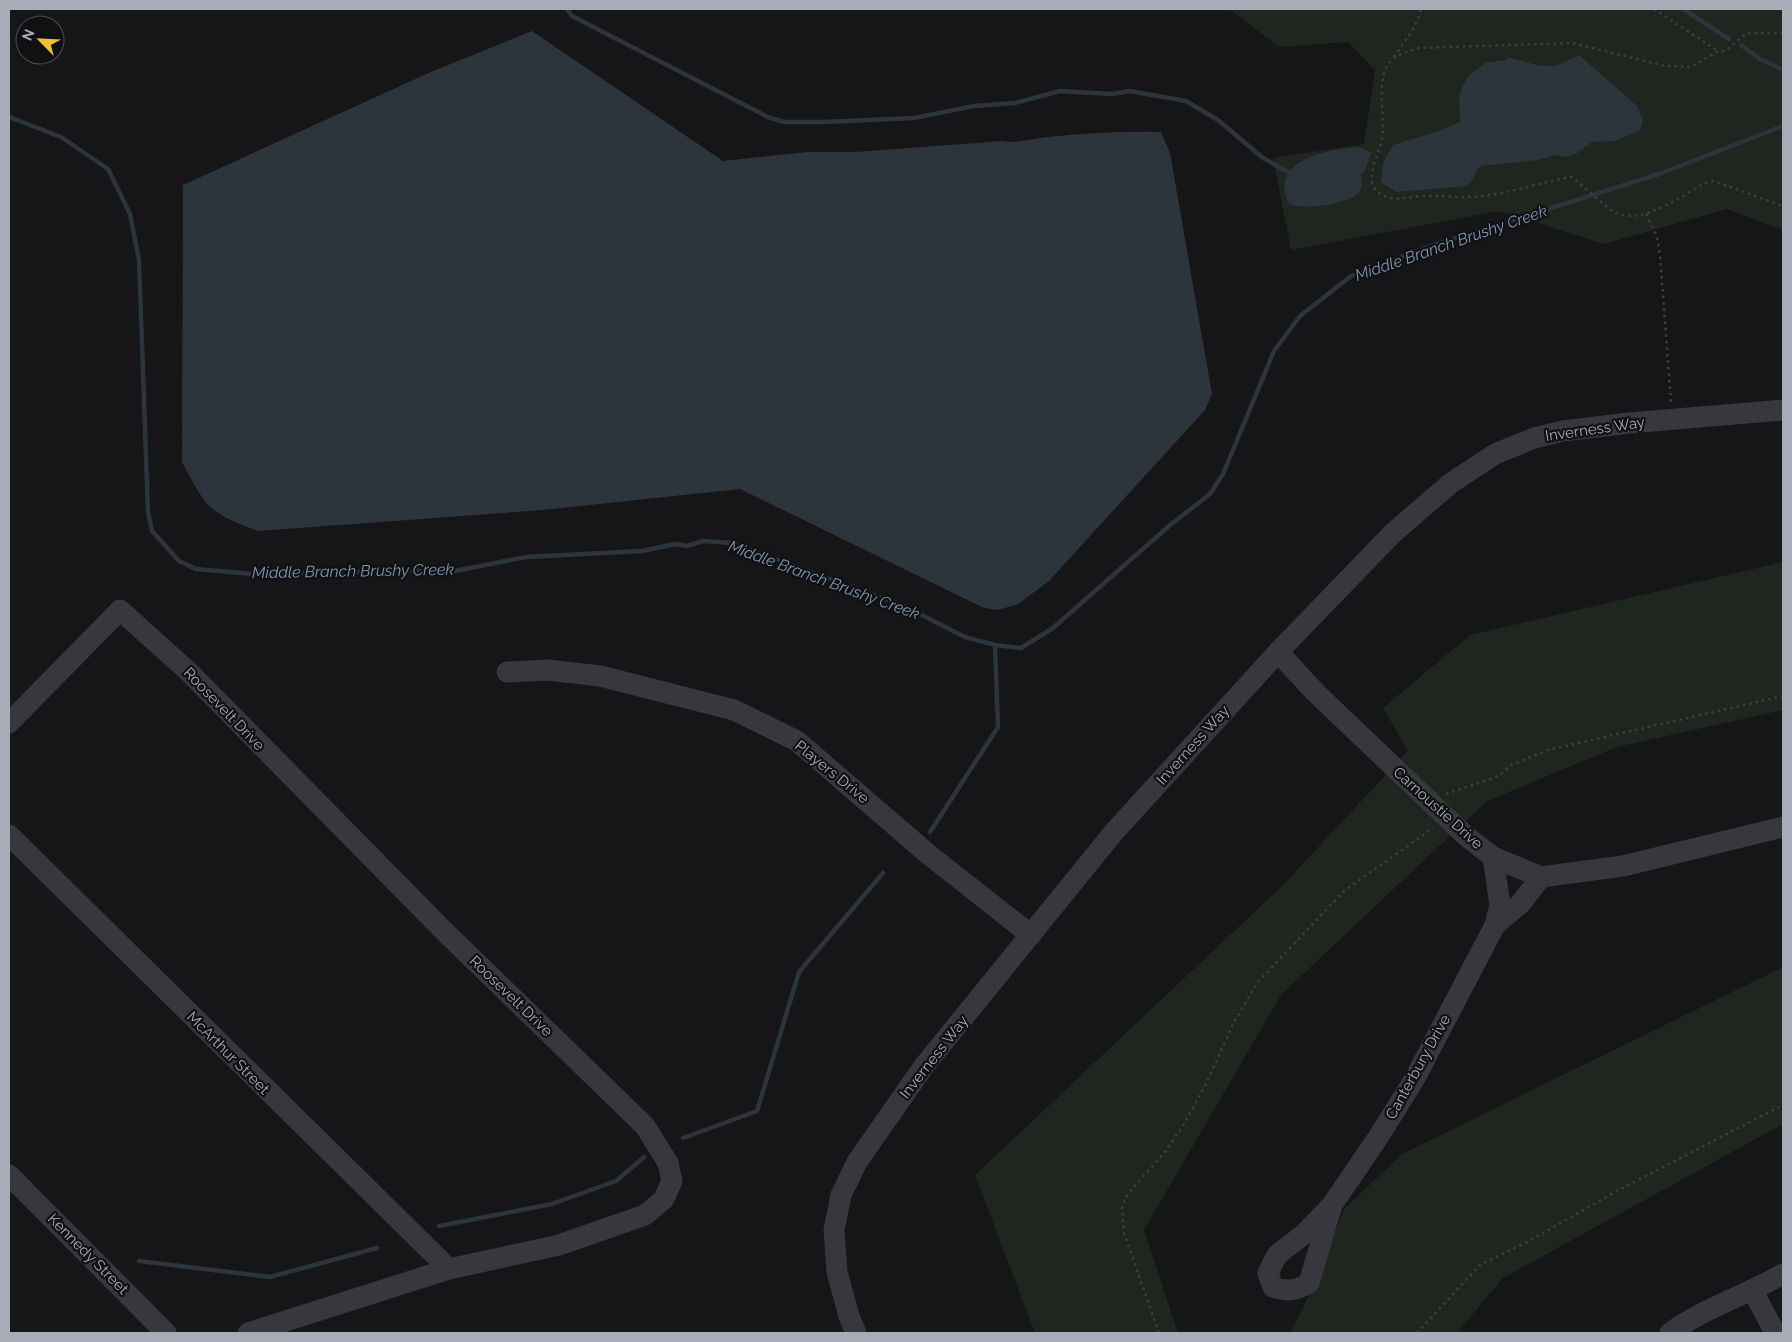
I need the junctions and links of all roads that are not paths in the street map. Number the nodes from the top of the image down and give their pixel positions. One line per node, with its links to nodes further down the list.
1 (1783, 410): 2 (street, Inverness Way)
2 (1278, 652): 7 (street, Carnoustie Drive); 10 (street, Inverness Way)
3 (507, 672): 10 (street, Players Drive)
4 (9, 723): 13 (street, Roosevelt Drive)
5 (1783, 827): 8 (street, Carnoustie Drive)
6 (9, 835): 13 (street, McArthur Street)
7 (1493, 857): 8 (street, Carnoustie Drive); 9 (street, Canterbury Drive)
8 (1541, 876): 9 (street, Canterbury Drive)
9 (1495, 925): 12 (street, Canterbury Drive)
10 (1031, 935): 18 (street, Inverness Way)
11 (9, 1175): 16 (street, Kennedy Street)
12 (1332, 1205)
13 (448, 1269): 17 (street, Roosevelt Drive)
14 (1783, 1274): 15 (street)
15 (1753, 1291): 19 (street); 20 (street)
16 (166, 1333)
17 (248, 1333)
18 (856, 1333)
19 (1670, 1333)
20 (1775, 1333)

